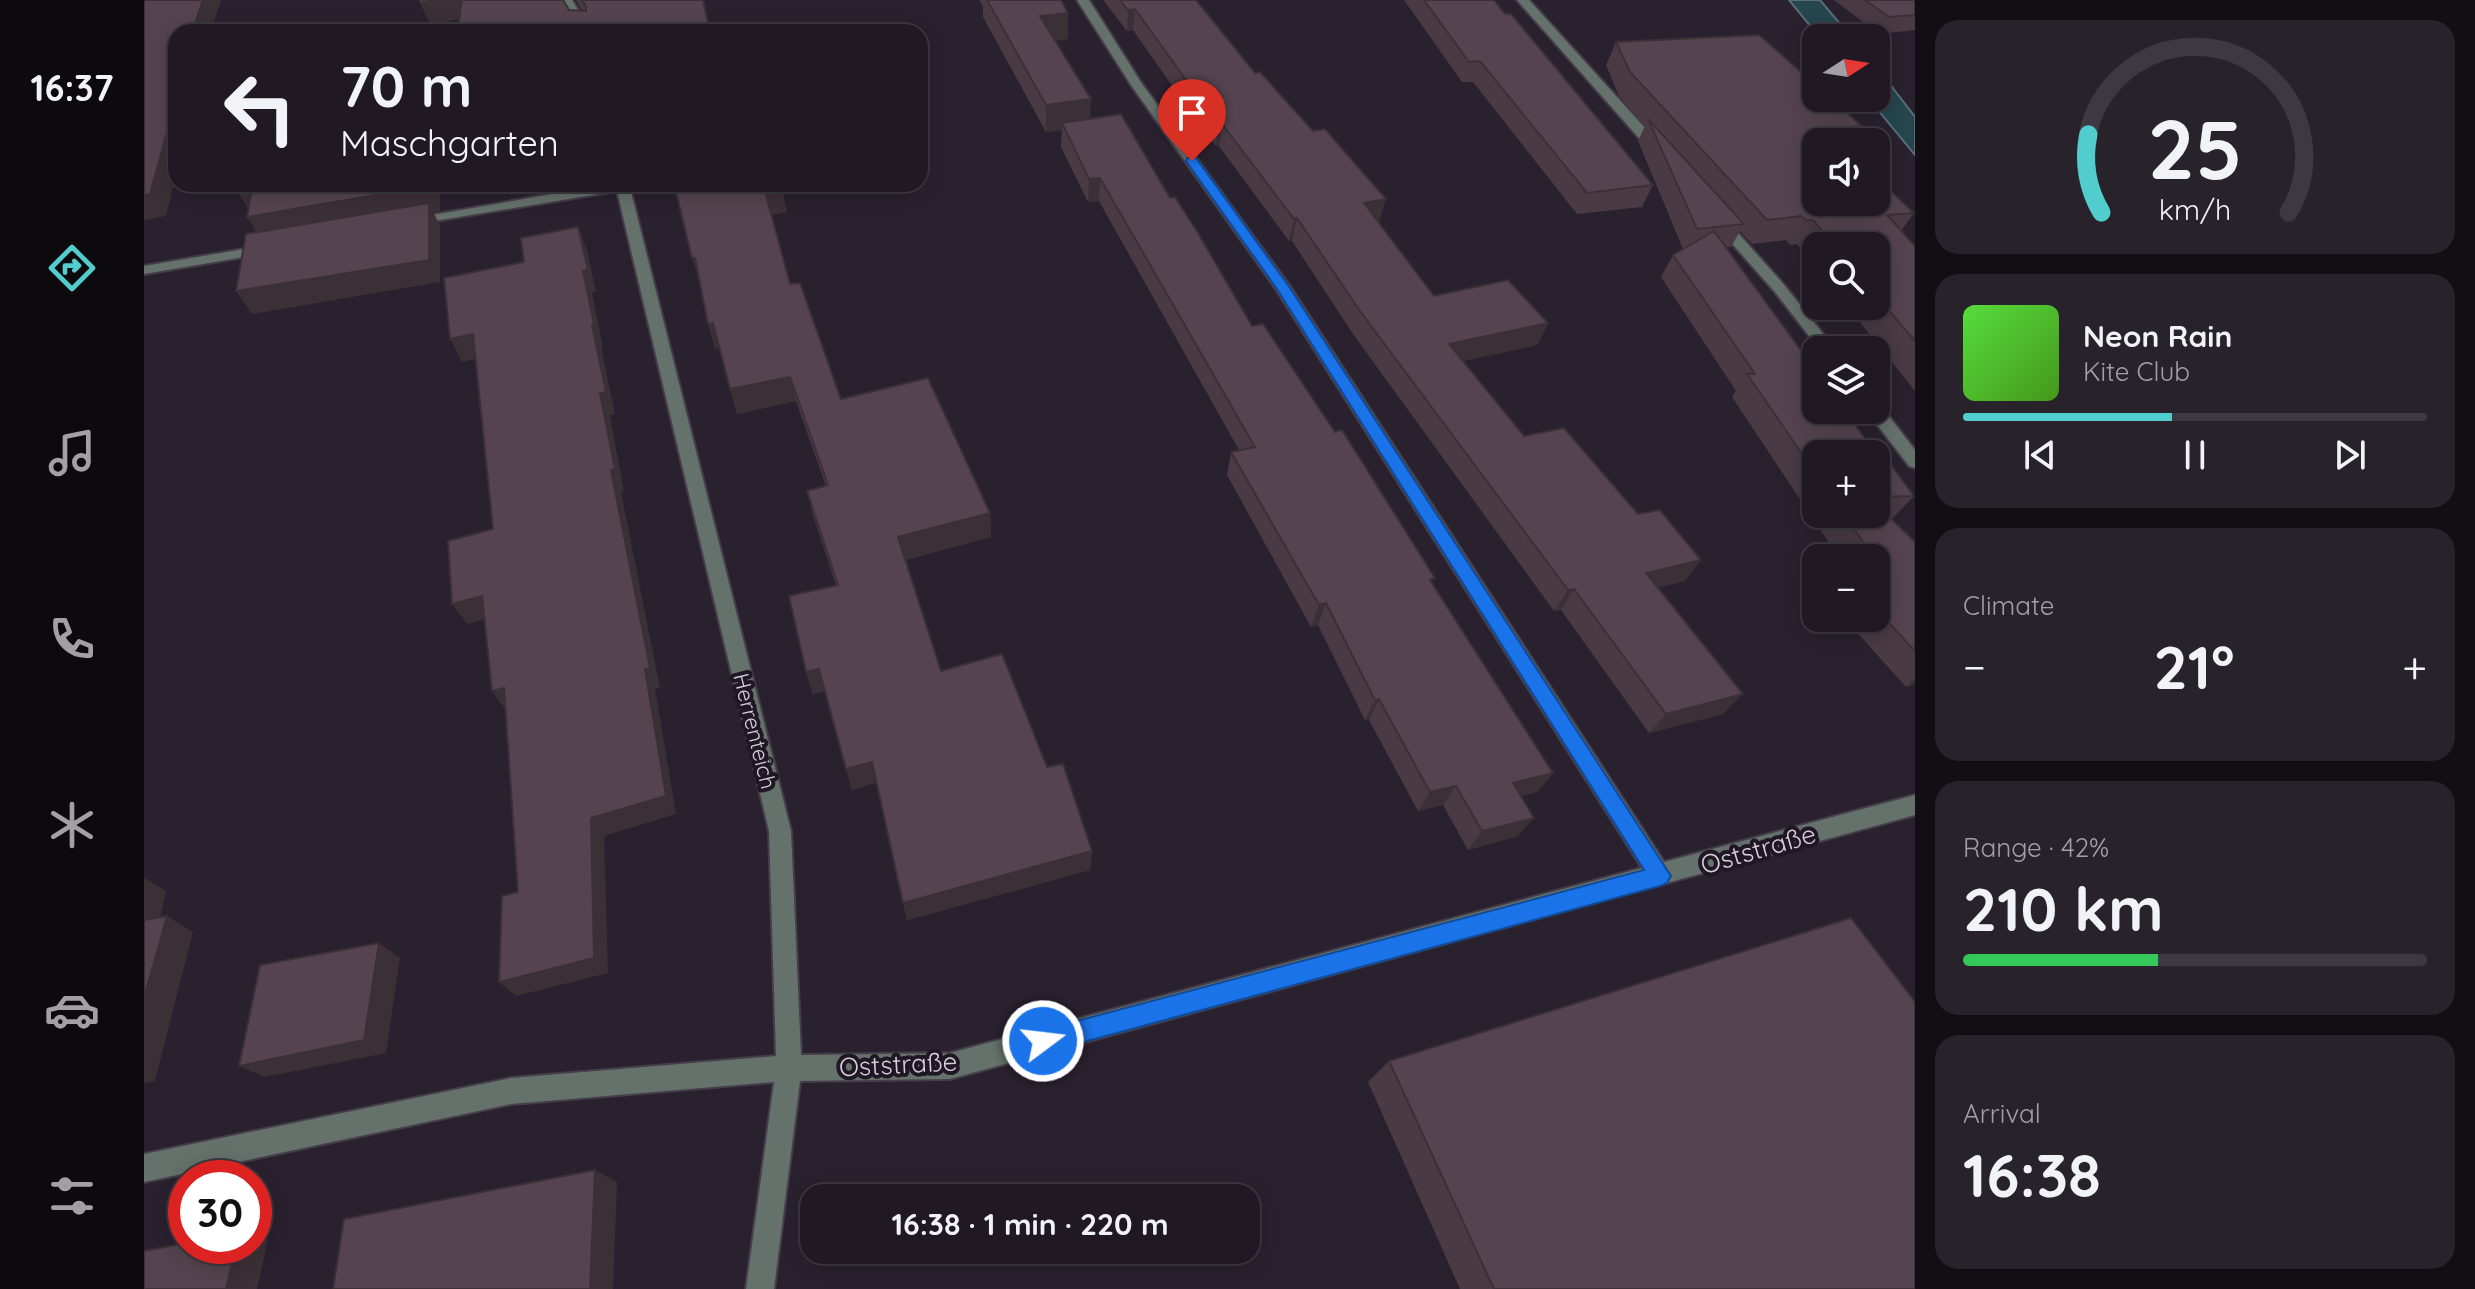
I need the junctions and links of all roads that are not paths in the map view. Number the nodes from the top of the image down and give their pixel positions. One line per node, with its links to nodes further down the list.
1 (566, 0): 4 (street)
2 (1083, 0): 16 (street)
3 (1523, 0): 5 (street)
4 (580, 24)
5 (1666, 161)
6 (583, 192): 9 (street)
7 (624, 192): 17 (street, Herrenteich)
8 (1708, 207): 12 (street)
9 (395, 226)
10 (288, 245): 11 (street)
11 (144, 270)
12 (1817, 336)
13 (1886, 424): 14 (street)
14 (1915, 462)
15 (1915, 805): 16 (street, Oststraße)
16 (1660, 876): 17 (street, Oststraße)
17 (789, 1068): 18 (street, Oststraße); 19 (street, Herrenteich)
18 (144, 1168)
19 (760, 1289)

